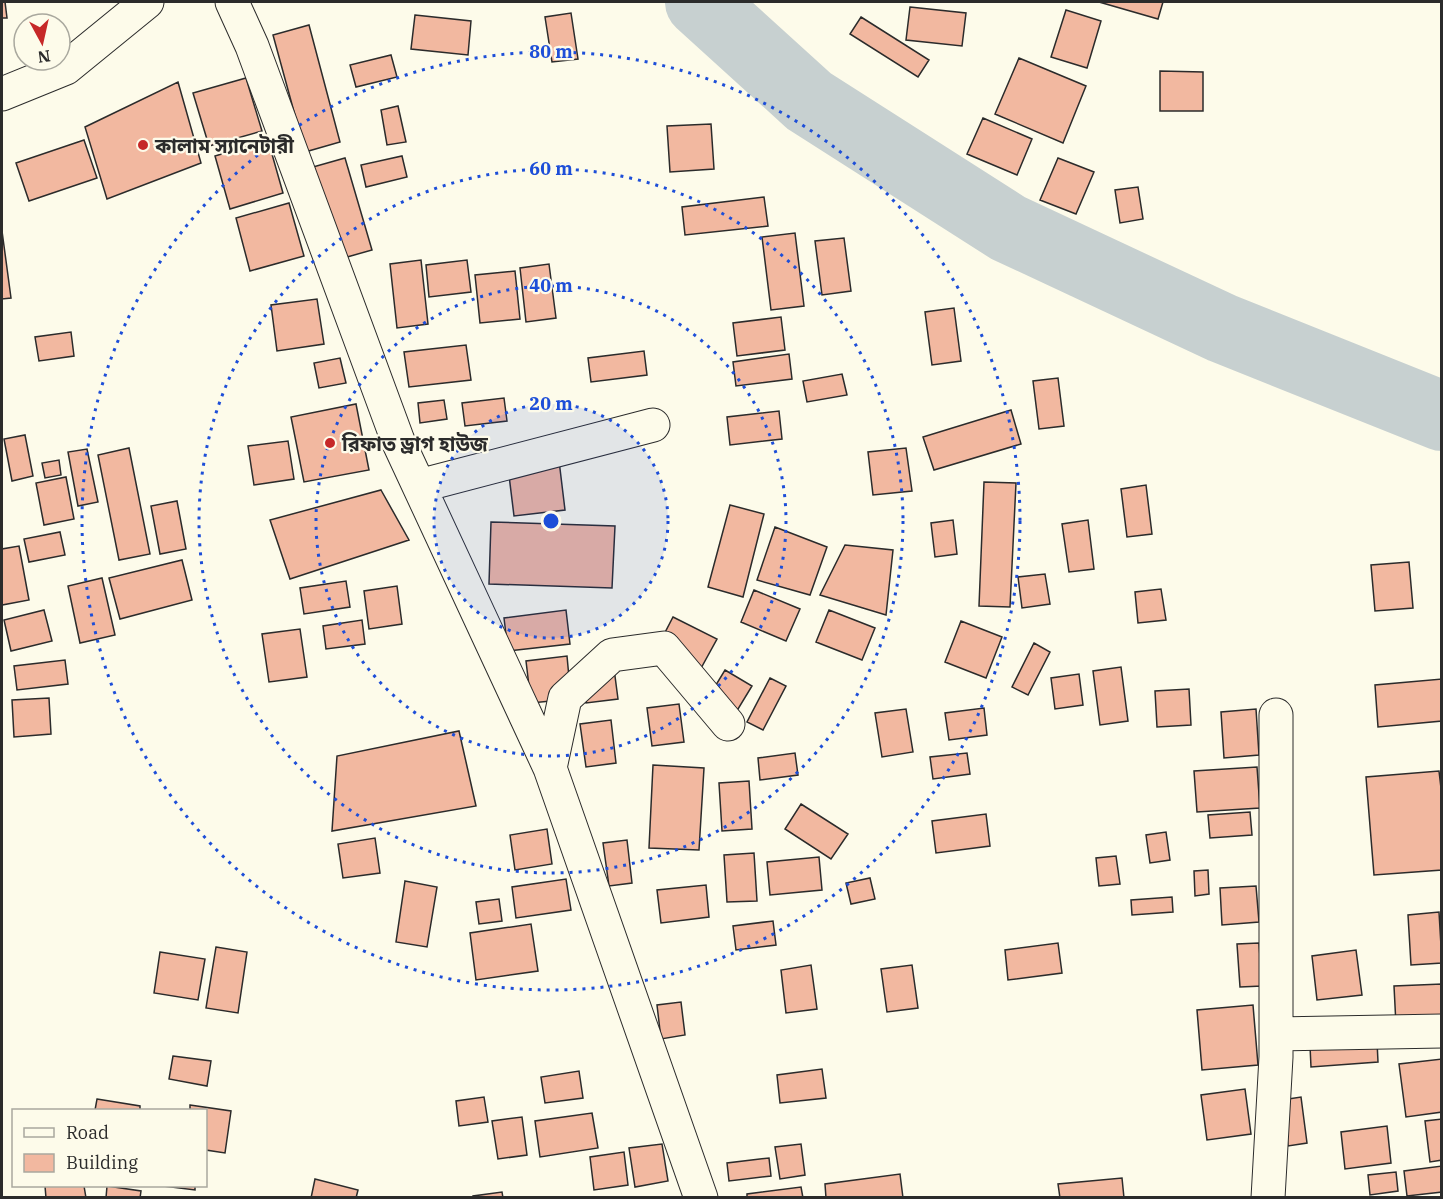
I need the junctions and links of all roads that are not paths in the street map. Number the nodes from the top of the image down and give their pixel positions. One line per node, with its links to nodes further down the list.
1 (147, 2): 3 (main road)
2 (232, 2): 5 (main road)
3 (2, 94)
4 (653, 425): 5 (main road)
5 (419, 486): 8 (main road)
6 (1276, 715): 10 (main road)
7 (728, 724): 8 (main road)
8 (550, 768): 11 (main road)
9 (1442, 1031): 10 (main road)
10 (1276, 1034): 12 (main road)
11 (701, 1197)
12 (1268, 1197)

